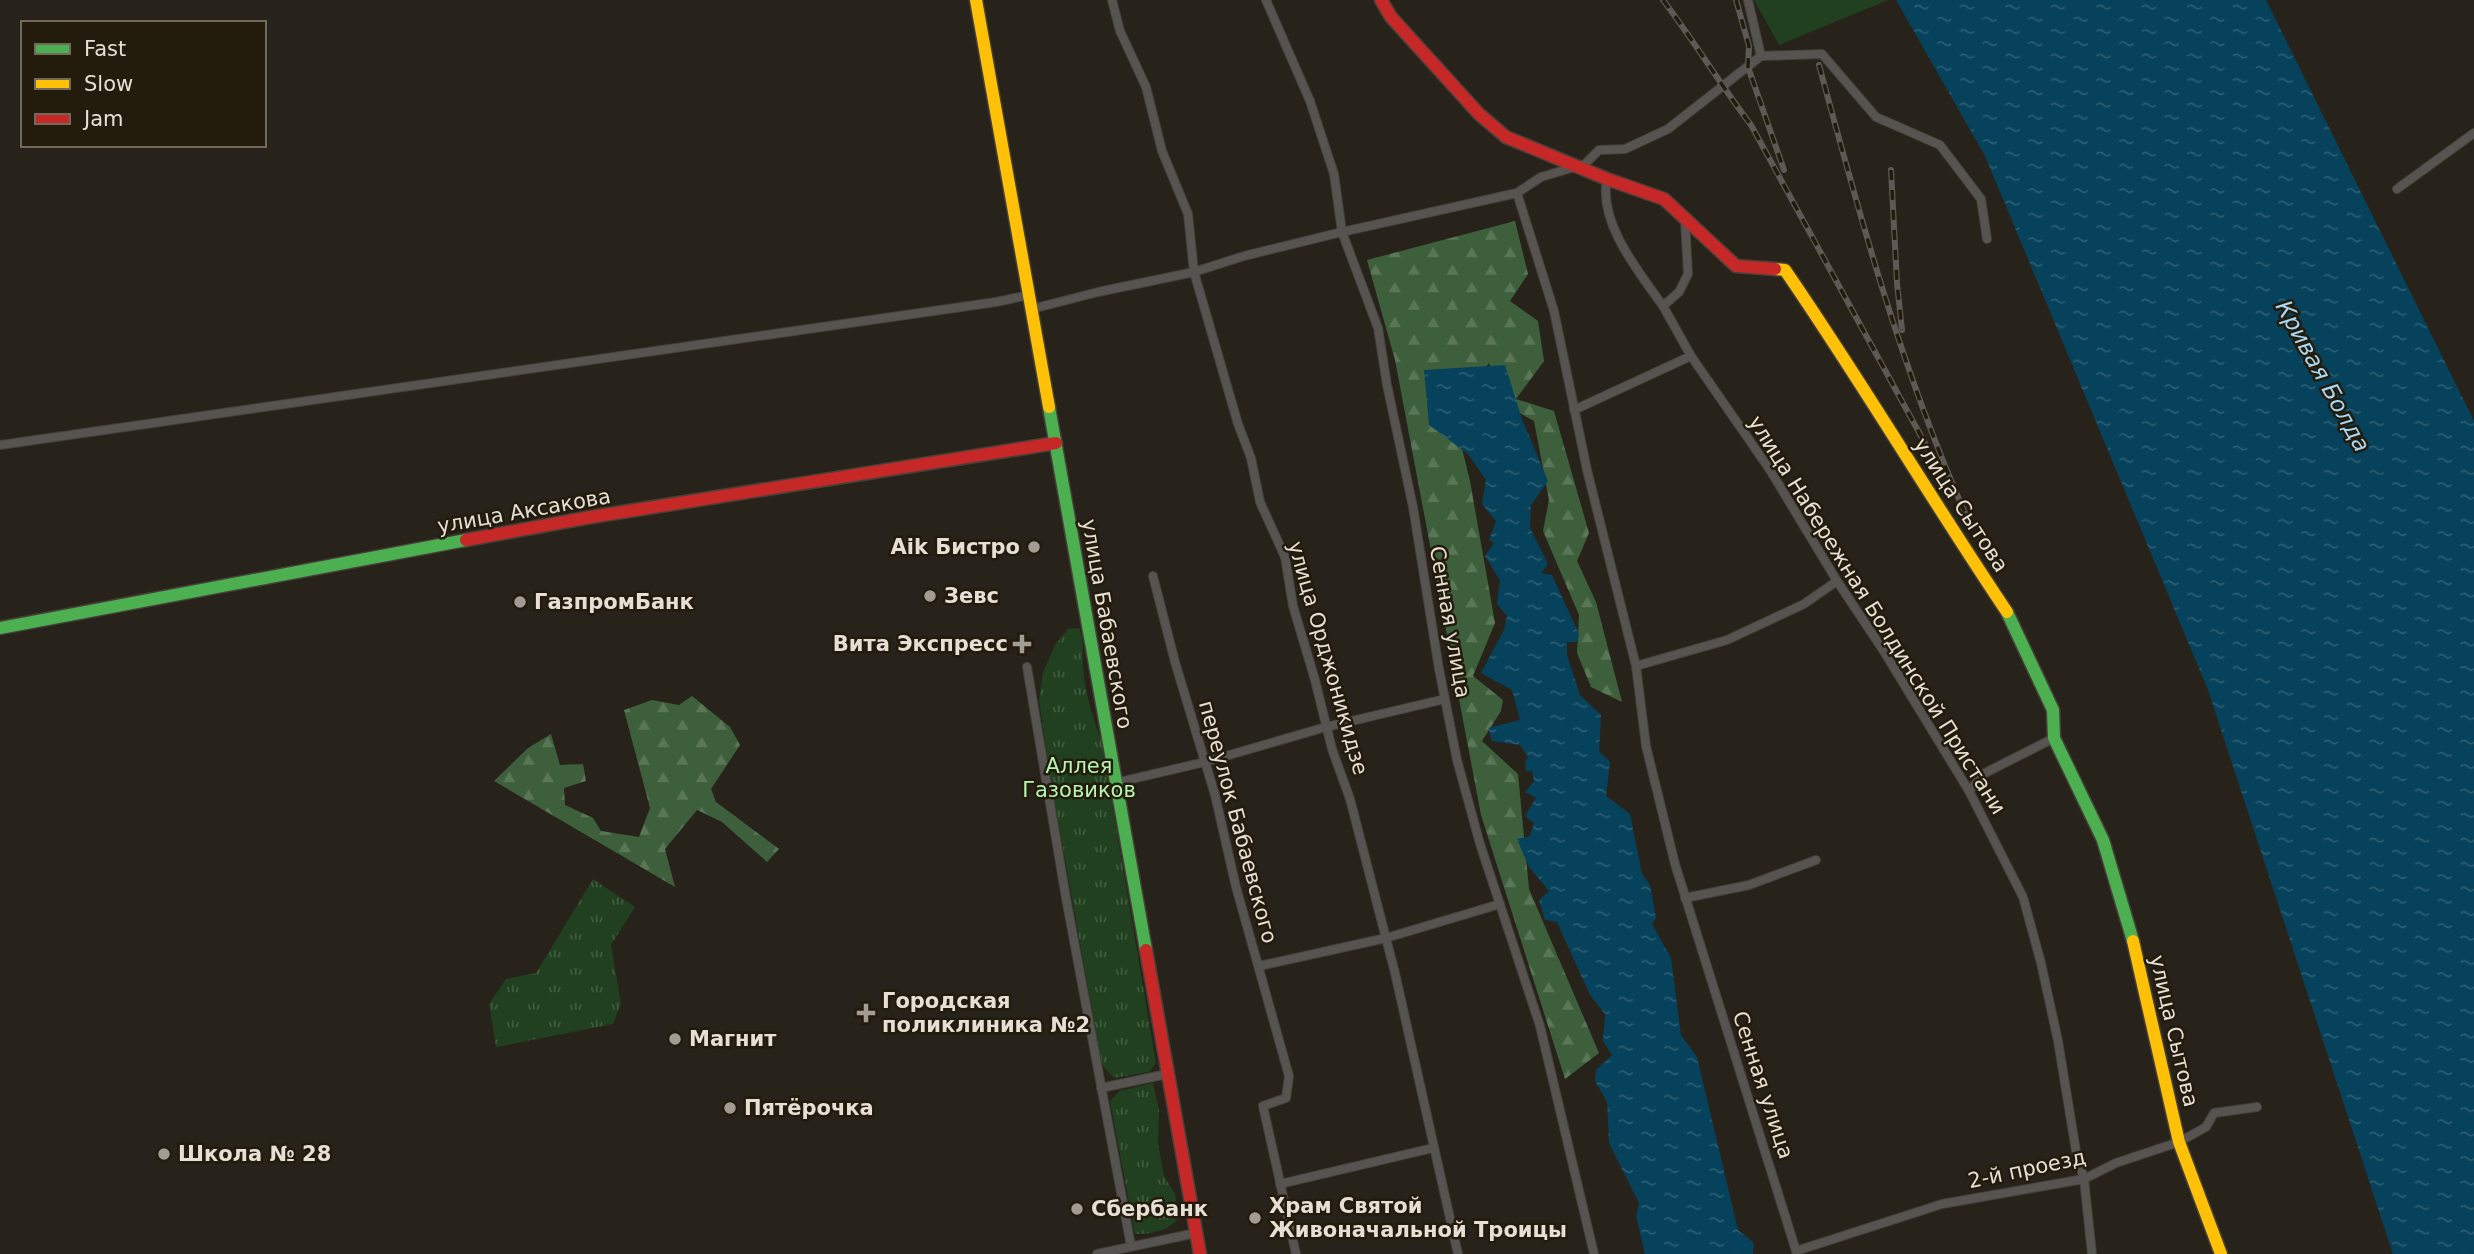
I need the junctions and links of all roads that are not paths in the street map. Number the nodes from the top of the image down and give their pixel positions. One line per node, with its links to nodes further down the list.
1 (976, 0): 16 (main road, улица Бабаевского)
2 (1112, 0): 15 (street, улица Орджоникидзе)
3 (1266, 0): 13 (street, Сенная улица)
4 (1381, 0): 8 (main road, улица Сытова)
5 (1748, 0): 6 (street)
6 (1761, 56): 8 (street); 14 (street)
7 (2474, 133): 10 (street)
8 (1579, 167): 9 (main road, улица Сытова); 11 (street)
9 (1606, 179): 12 (main road, улица Сытова); 17 (street, улица Набережная Болдинской Пристани)
10 (2397, 189)
11 (1517, 193): 13 (street); 20 (street, Сенная улица)
12 (1685, 220): 17 (street); 30 (main road, улица Сытова)
13 (1342, 232): 15 (street); 28 (street, Сенная улица)
14 (1987, 239)
15 (1194, 272): 18 (street); 29 (street, улица Орджоникидзе)
16 (1029, 295): 18 (main road, улица Бабаевского); 22 (street)
17 (1663, 306): 19 (street, улица Набережная Болдинской Пристани)
18 (1032, 309): 21 (main road, улица Бабаевского)
19 (1691, 356): 20 (street); 24 (street, улица Набережная Болдинской Пристани)
20 (1574, 410): 26 (street, Сенная улица)
21 (1056, 443): 25 (main road, улица Аксакова); 32 (main road, улица Бабаевского)
22 (0, 445)
23 (1153, 576): 31 (street, переулок Бабаевского)
24 (1837, 581): 26 (street); 33 (street, улица Набережная Болдинской Пристани)
25 (0, 628)
26 (1636, 666): 35 (street, Сенная улица)
27 (1027, 667): 40 (street)
28 (1445, 699): 29 (street); 36 (street, Сенная улица)
29 (1326, 727): 31 (street); 37 (street, улица Орджоникидзе)
30 (2054, 738): 33 (street); 42 (main road, улица Сытова)
31 (1205, 762): 32 (street); 38 (street, переулок Бабаевского)
32 (1115, 783): 39 (main road, улица Бабаевского)
33 (1969, 791): 44 (street, улица Набережная Болдинской Пристани)
34 (1816, 860): 35 (street)
35 (1685, 898): 48 (street, Сенная улица)
36 (1500, 904): 37 (street); 53 (street, Сенная улица)
37 (1386, 938): 38 (street); 43 (street, улица Орджоникидзе)
38 (1259, 966): 45 (street, переулок Бабаевского)
39 (1167, 1074): 40 (street); 46 (main road, улица Бабаевского)
40 (1101, 1088): 47 (street)
41 (2257, 1107): 42 (street, 2-й проезд)
42 (2179, 1142): 44 (street, 2-й проезд); 55 (main road, улица Сытова)
43 (1433, 1148): 45 (street); 52 (street, улица Орджоникидзе)
44 (2084, 1179): 48 (street, 2-й проезд); 54 (street, улица Набережная Болдинской Пристани)
45 (1280, 1184): 51 (street)
46 (1196, 1233): 47 (street); 50 (main road, улица Бабаевского)
47 (1131, 1246): 49 (street)
48 (1796, 1253)
49 (1097, 1254)
50 (1200, 1254)
51 (1296, 1254)
52 (1458, 1254)
53 (1594, 1254)
54 (2092, 1254)
55 (2221, 1254)

